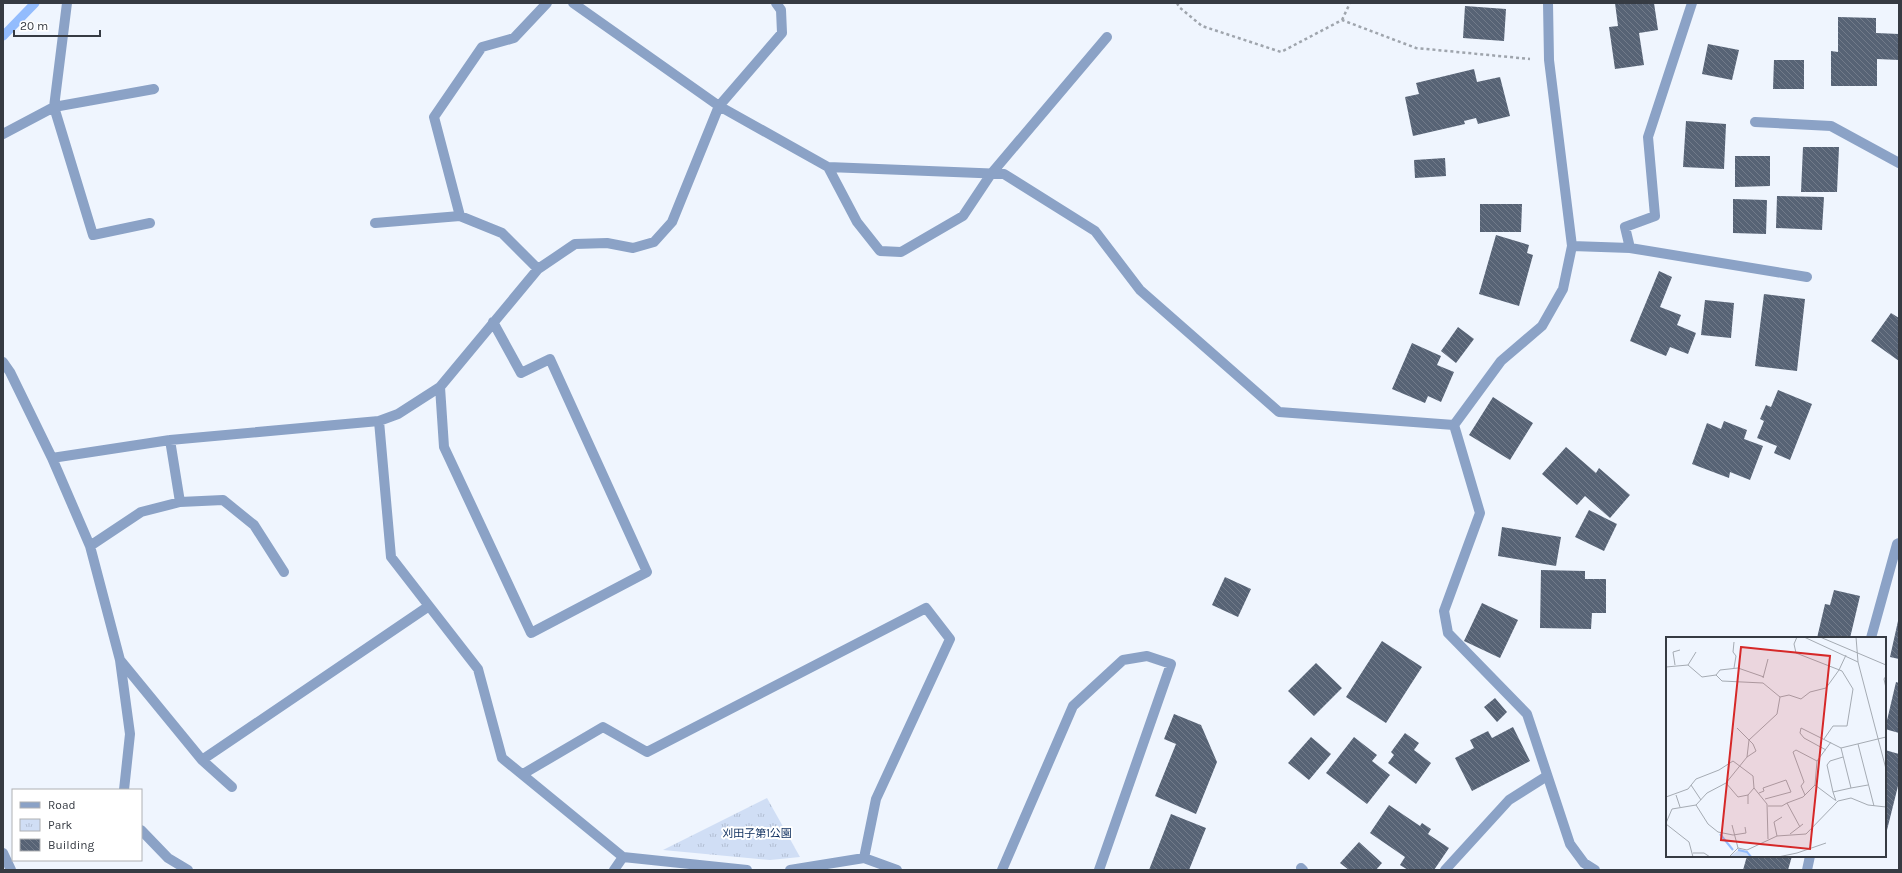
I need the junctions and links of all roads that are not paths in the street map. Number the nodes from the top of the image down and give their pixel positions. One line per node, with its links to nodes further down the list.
1 (67, 3): 10 (street)
2 (547, 3): 16 (street)
3 (573, 3): 9 (street)
4 (776, 3): 9 (street)
5 (1548, 3): 19 (street)
6 (1692, 3): 20 (street)
7 (1107, 37): 15 (street)
8 (154, 89): 10 (street)
9 (719, 106): 14 (street); 21 (street)
10 (54, 107): 12 (street); 17 (street)
11 (1755, 122): 13 (street)
12 (3, 134)
13 (1899, 163)
14 (828, 167): 15 (street); 15 (street)
15 (991, 174): 27 (street)
16 (460, 216): 18 (street); 21 (street)
17 (150, 223)
18 (375, 223)
19 (1572, 246): 20 (street); 27 (street)
20 (1630, 248): 22 (street)
21 (538, 269): 23 (street)
22 (1807, 277)
23 (493, 322): 25 (street); 25 (street)
24 (3, 362): 29 (street)
25 (440, 387): 26 (street)
26 (379, 421): 28 (street); 34 (street)
27 (1454, 425): 39 (street)
28 (170, 440): 29 (street); 30 (street)
29 (52, 458): 32 (street)
30 (180, 502): 32 (street); 33 (street)
31 (1899, 543): 35 (street)
32 (90, 546): 36 (street)
33 (284, 572)
34 (428, 606): 37 (street); 38 (street)
35 (1871, 637)
36 (120, 660): 37 (street); 41 (street)
37 (202, 760): 40 (street)
38 (523, 774): 44 (street); 46 (street)
39 (1547, 776): 55 (street); 56 (street)
40 (232, 787)
41 (124, 789)
42 (142, 831): 48 (street)
43 (3, 853): 47 (street)
44 (623, 857): 49 (street); 50 (street)
45 (1810, 857): 57 (street)
46 (864, 858): 51 (street); 52 (street)
47 (11, 870)
48 (188, 870)
49 (614, 870)
50 (747, 870)
51 (790, 870)
52 (897, 870)
53 (1002, 870): 54 (street)
54 (1099, 870)
55 (1446, 870)
56 (1595, 870)
57 (1807, 870)

